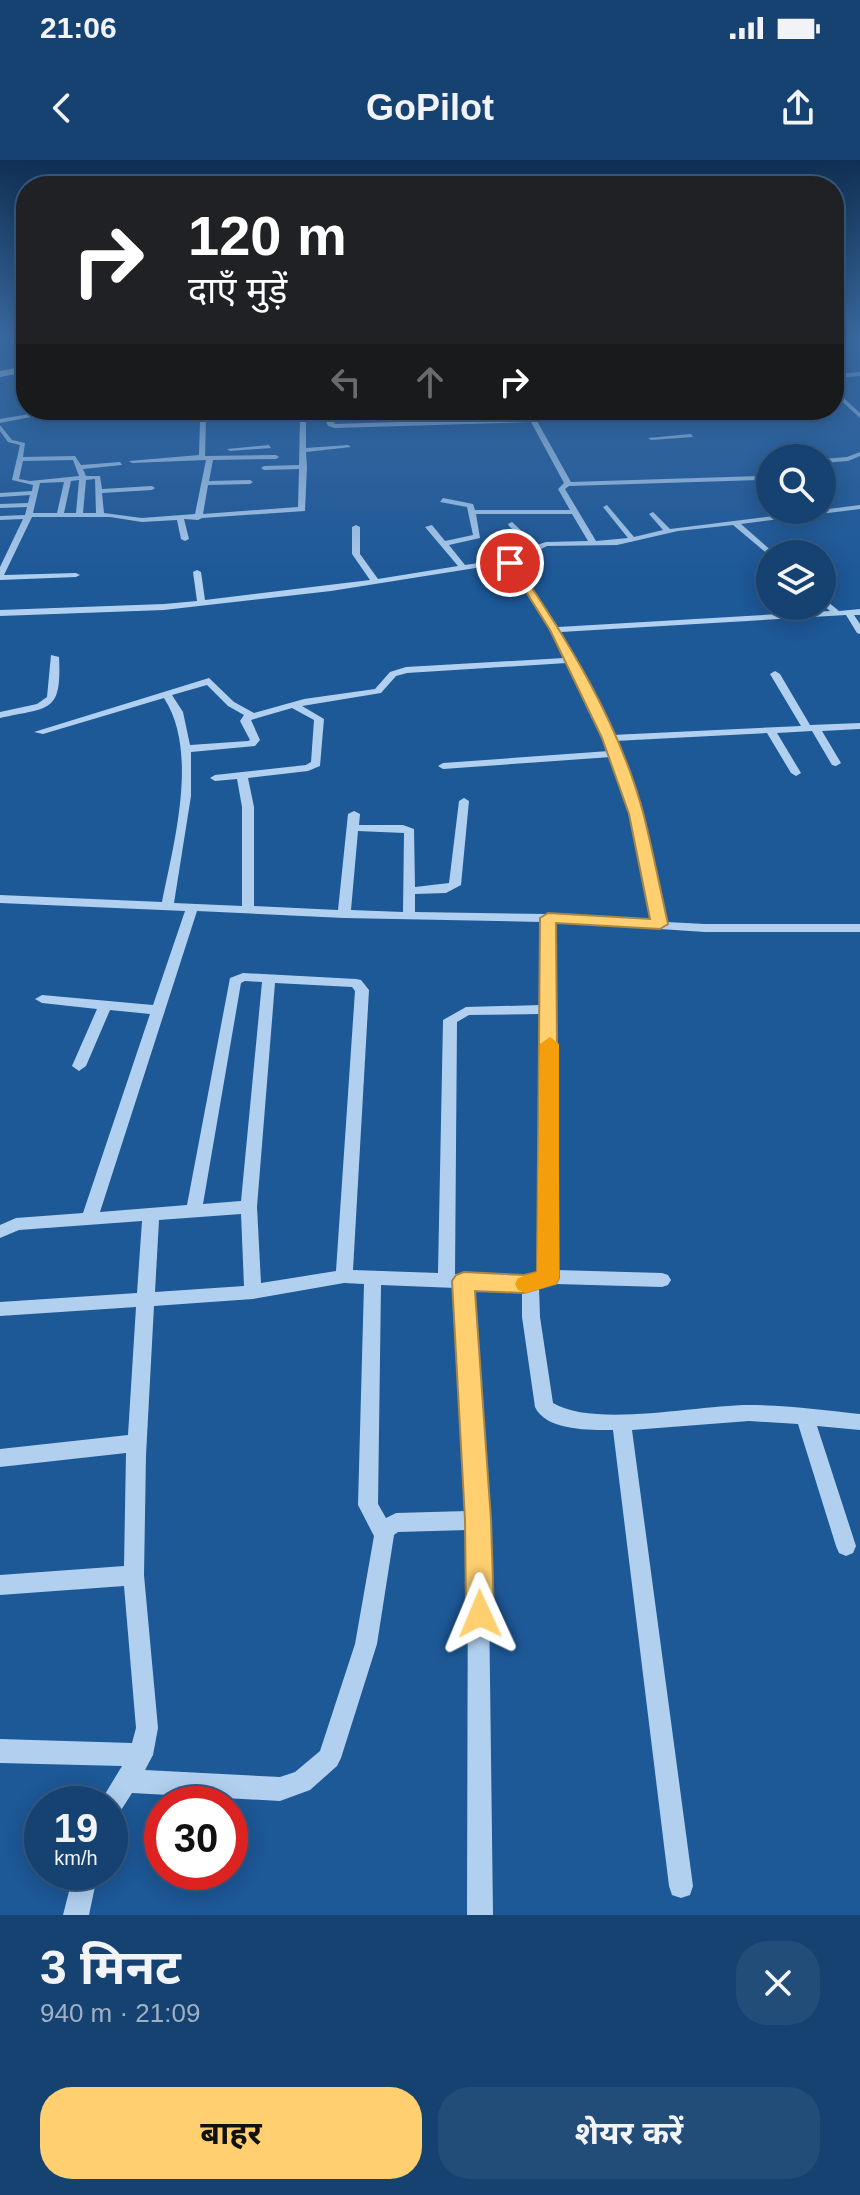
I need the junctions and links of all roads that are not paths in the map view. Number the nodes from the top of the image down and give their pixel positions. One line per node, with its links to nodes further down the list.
1 (203, 420): 17 (street)
2 (303, 420): 13 (street)
3 (328, 420): 8 (street)
4 (486, 420): 8 (street)
5 (533, 420): 35 (street)
6 (684, 420): 10 (street)
7 (0, 424): 18 (street)
8 (349, 426): 9 (street)
9 (357, 438)
10 (651, 438)
11 (269, 447): 17 (street)
12 (348, 447): 13 (street)
13 (304, 450): 24 (street)
14 (860, 454): 19 (street)
15 (54, 457): 18 (street); 23 (street); 29 (street)
16 (276, 457): 17 (street)
17 (205, 458): 20 (street); 22 (street); 34 (street)
18 (20, 459): 30 (street)
19 (836, 460)
20 (132, 461)
21 (120, 464): 23 (street)
22 (243, 466)
23 (79, 467): 26 (street)
24 (304, 467): 25 (street); 53 (street)
25 (264, 468)
26 (83, 477): 28 (street); 37 (street); 49 (street)
27 (756, 478): 35 (street)
28 (68, 479): 29 (street); 48 (street)
29 (58, 480): 31 (street)
30 (19, 482): 31 (street); 33 (street)
31 (32, 482): 38 (street)
32 (250, 482): 34 (street)
33 (9, 483)
34 (205, 483): 53 (street)
35 (567, 484): 46 (street)
36 (152, 488): 37 (street)
37 (99, 491): 50 (street)
38 (35, 493): 39 (street); 41 (street)
39 (0, 495)
40 (443, 500): 45 (street)
41 (32, 505): 42 (street); 51 (street)
42 (0, 506)
43 (607, 507): 61 (street)
44 (860, 507): 55 (street)
45 (472, 512): 46 (street); 64 (street)
46 (575, 512): 63 (street)
47 (653, 514): 59 (street)
48 (60, 515): 49 (street); 51 (street)
49 (79, 515): 50 (street)
50 (100, 515): 54 (street)
51 (29, 516): 52 (street); 70 (street)
52 (0, 518)
53 (198, 518): 54 (street)
54 (180, 519): 60 (street)
55 (736, 523): 59 (street); 62 (street)
56 (512, 524): 65 (street)
57 (356, 527): 71 (street)
58 (429, 527): 64 (street)
59 (668, 531): 61 (street)
60 (185, 539)
61 (633, 540): 63 (street)
62 (756, 541)
63 (593, 543): 65 (street)
64 (444, 544): 67 (street)
65 (534, 547): 66 (street)
66 (510, 560): 67 (street); 77 (street)
67 (463, 567): 71 (street)
68 (197, 572): 72 (street)
69 (76, 575): 70 (street)
70 (0, 576)
71 (375, 581): 72 (street)
72 (201, 603): 74 (street)
73 (860, 612): 76 (street)
74 (0, 613)
75 (837, 613): 76 (street); 77 (street)
76 (849, 613): 78 (street)
77 (555, 630): 80 (street)
78 (860, 631)
79 (54, 657): 84 (street)
80 (571, 660): 83 (street); 90 (street)
81 (775, 674): 87 (street)
82 (166, 694): 85 (street); 89 (street); 91 (street)
83 (293, 705): 85 (street); 96 (street)
84 (0, 715)
85 (247, 718): 91 (street)
86 (860, 726): 87 (street)
87 (811, 728): 88 (street); 93 (street)
88 (770, 730): 90 (street); 95 (street)
89 (39, 732)
90 (609, 738): 92 (street)
91 (185, 749): 103 (street)
92 (615, 754): 94 (street); 109 (street)
93 (836, 763)
94 (443, 766)
95 (796, 773)
96 (242, 775): 97 (street); 105 (street)
97 (215, 778)
98 (464, 801): 101 (street)
99 (354, 814): 100 (street)
100 (353, 828): 101 (street); 106 (street)
101 (409, 891): 107 (street)
102 (0, 899): 103 (street)
103 (167, 907): 104 (street)
104 (192, 908): 105 (street); 115 (street)
105 (248, 910): 106 (street)
106 (344, 914): 107 (street)
107 (409, 916): 108 (street)
108 (548, 918): 109 (street); 114 (street)
109 (660, 924): 110 (street)
110 (860, 928)
111 (269, 978): 117 (street); 118 (street); 122 (street)
112 (42, 999): 113 (street)
113 (105, 1005): 115 (street); 116 (street)
114 (550, 1009): 125 (street); 126 (street)
115 (157, 1010): 120 (street)
116 (79, 1066)
117 (249, 1207): 118 (street); 127 (street)
118 (194, 1212): 119 (street)
119 (151, 1214): 120 (street); 128 (street)
120 (89, 1219): 121 (street)
121 (0, 1232)
122 (344, 1276): 123 (street); 127 (street)
123 (373, 1278): 125 (street); 136 (street)
124 (662, 1280): 126 (street)
125 (455, 1281): 126 (street); 135 (street)
126 (539, 1281): 131 (street)
127 (253, 1292): 128 (street)
128 (146, 1300): 129 (street); 133 (street)
129 (0, 1309)
130 (805, 1418): 131 (street); 132 (street); 137 (street)
131 (621, 1421): 144 (street)
132 (860, 1422)
133 (137, 1443): 134 (street); 138 (street)
134 (0, 1458)
135 (478, 1520): 136 (street); 147 (street)
136 (383, 1533): 142 (street)
137 (846, 1546)
138 (134, 1575): 139 (street); 141 (street)
139 (0, 1585)
140 (0, 1751): 141 (street)
141 (141, 1755): 142 (street)
142 (126, 1781): 143 (street)
143 (123, 1786)
144 (681, 1886)
145 (82, 1890): 146 (street)
146 (76, 1915)
147 (480, 1915)

